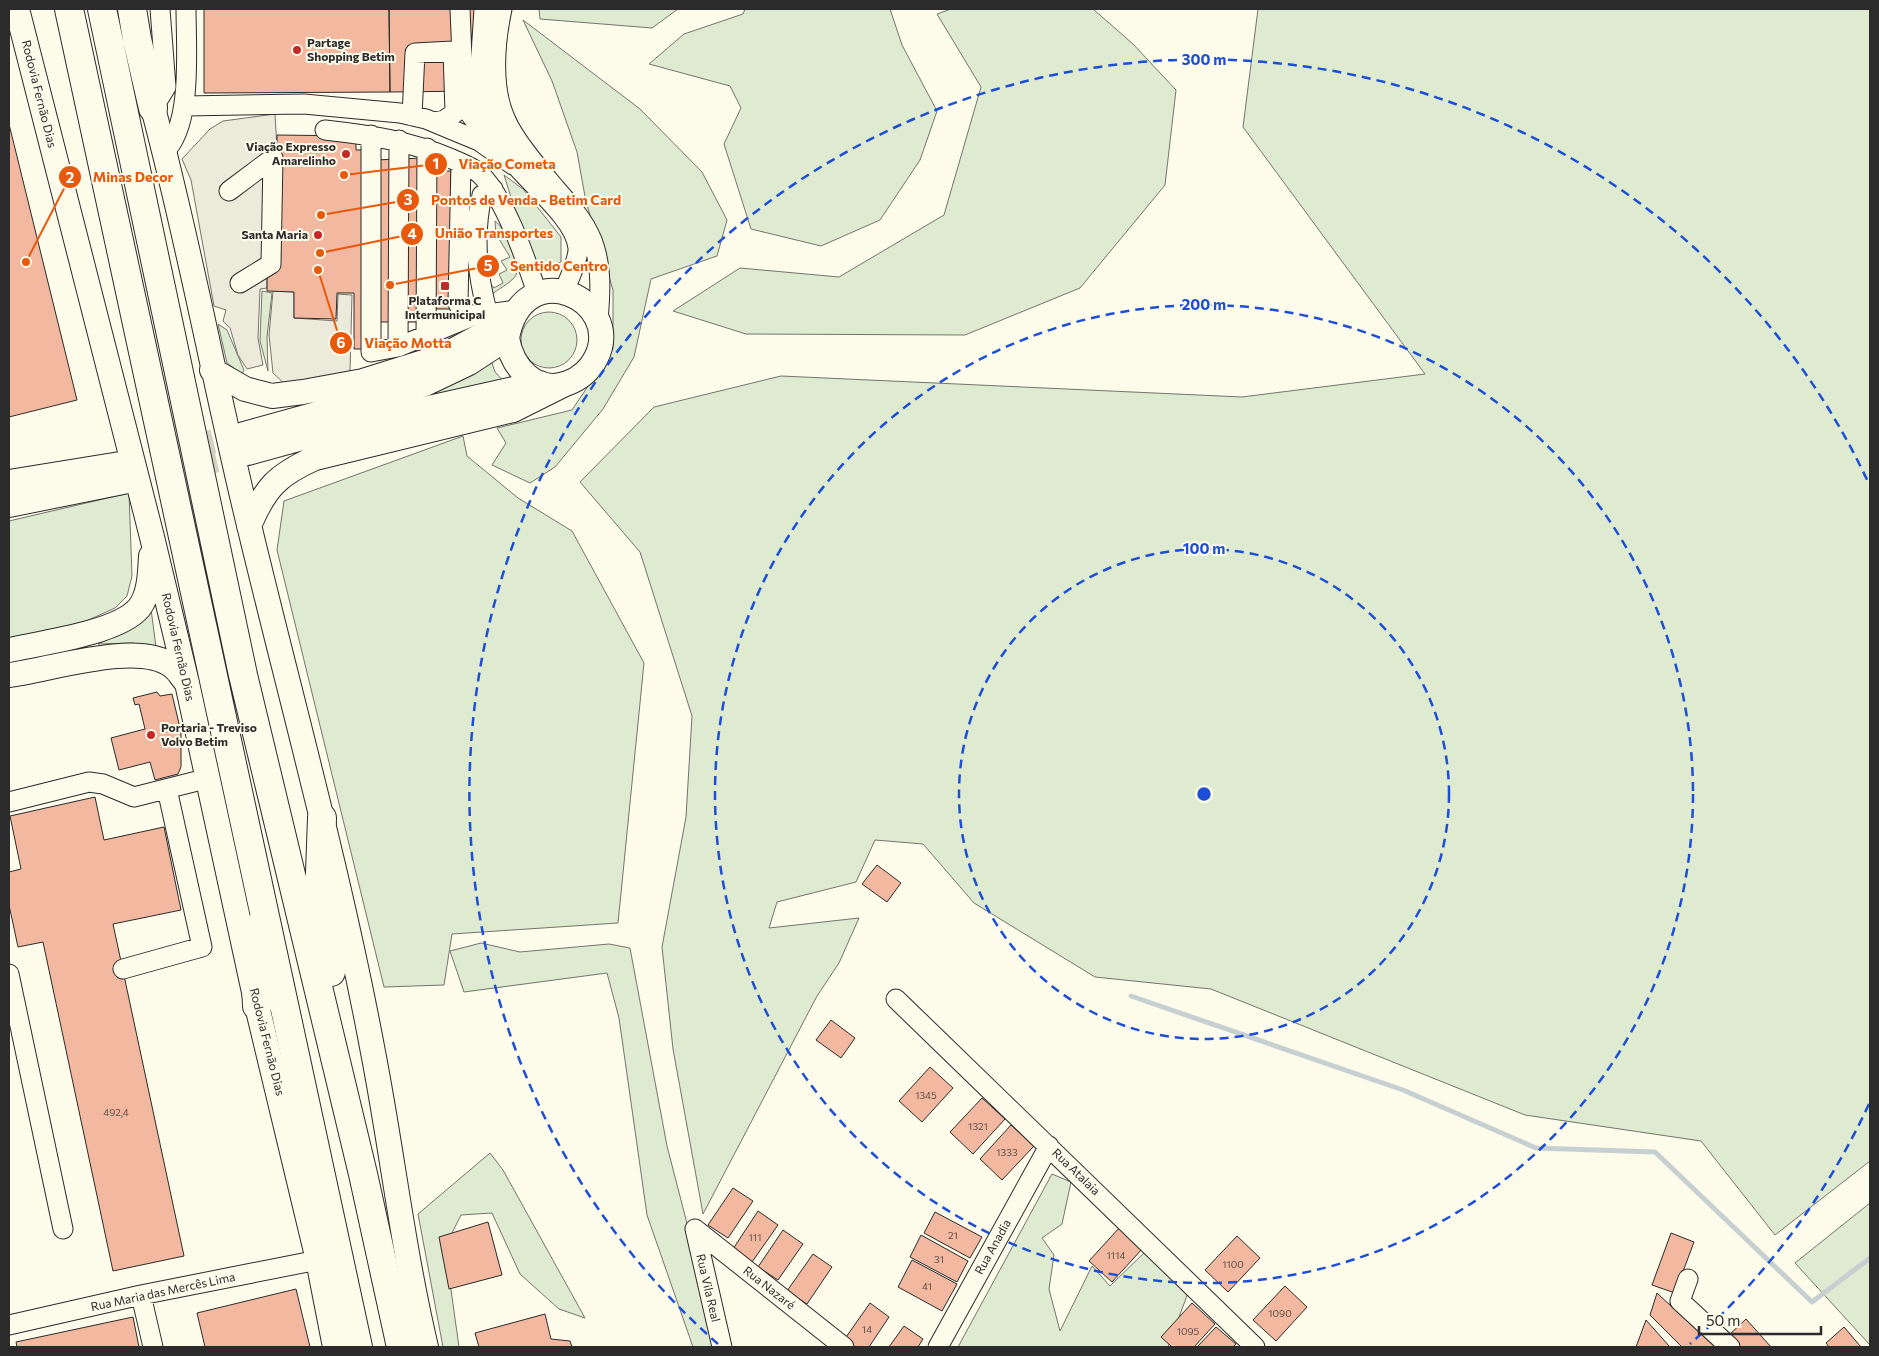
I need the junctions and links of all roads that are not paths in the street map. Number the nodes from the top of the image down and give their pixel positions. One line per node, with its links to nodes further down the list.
1 (17, 9): 37 (main road, Rodovia Fernão Dias)
2 (69, 9): 45 (highway, Rodovia Fernão Dias)
3 (102, 9): 51 (highway)
4 (132, 9): 11 (highway)
5 (160, 9): 11 (street)
6 (186, 9): 10 (street)
7 (460, 9): 15 (street)
8 (484, 9): 15 (street)
9 (502, 9): 28 (street)
10 (185, 106): 12 (street); 19 (street)
11 (153, 108): 19 (main road)
12 (412, 116): 13 (street); 13 (street)
13 (434, 122): 21 (street)
14 (325, 130): 16 (street)
15 (492, 133): 21 (street)
16 (371, 135): 17 (street); 30 (street)
17 (399, 140): 18 (street); 30 (street)
18 (427, 148): 20 (street); 29 (street)
19 (164, 152): 31 (main road)
20 (461, 163): 22 (street); 27 (street)
21 (513, 164): 25 (street)
22 (493, 189): 26 (street); 27 (street)
23 (229, 191): 24 (street)
24 (240, 283)
25 (564, 292): 26 (main road); 28 (main road)
26 (537, 293): 27 (main road)
27 (499, 320): 29 (street); 31 (main road); 32 (main road); 32 (main road)
28 (598, 321): 33 (main road)
29 (426, 337): 30 (street)
30 (398, 347)
31 (212, 370): 36 (main road)
32 (540, 383): 33 (main road)
33 (567, 383): 36 (main road)
34 (9, 482): 35 (main road)
35 (9, 505)
36 (249, 526): 44 (main road)
37 (152, 537): 38 (main road); 40 (main road, Rodovia Fernão Dias)
38 (9, 650)
39 (9, 675): 40 (main road)
40 (187, 683): 41 (main road, Rodovia Fernão Dias)
41 (209, 778): 42 (street); 49 (main road, Rodovia Fernão Dias)
42 (167, 789): 43 (street); 46 (street)
43 (9, 802)
44 (322, 818): 51 (highway); 62 (main road)
45 (247, 838): 49 (highway); 60 (highway, Rodovia Fernão Dias)
46 (123, 968)
47 (9, 974): 52 (street)
48 (896, 999): 50 (street, Rua Atalaia)
49 (257, 1006): 54 (main road, Rodovia Fernão Dias)
50 (1049, 1146): 65 (street, Rua Anadia); 66 (street, Rua Atalaia)
51 (364, 1181): 61 (highway)
52 (63, 1229)
53 (695, 1229): 63 (street, Rua Vila Real); 64 (street, Rua Nazaré)
54 (318, 1260): 56 (street, Rua Maria das Mercês Lima); 59 (main road, Rodovia Fernão Dias)
55 (1688, 1279): 67 (street)
56 (141, 1295): 57 (street, Rua Maria das Mercês Lima); 58 (street)
57 (9, 1325)
58 (153, 1347)
59 (335, 1347)
60 (358, 1347)
61 (401, 1347)
62 (426, 1347)
63 (722, 1347)
64 (844, 1347)
65 (938, 1347)
66 (1254, 1347)
67 (1730, 1347)

